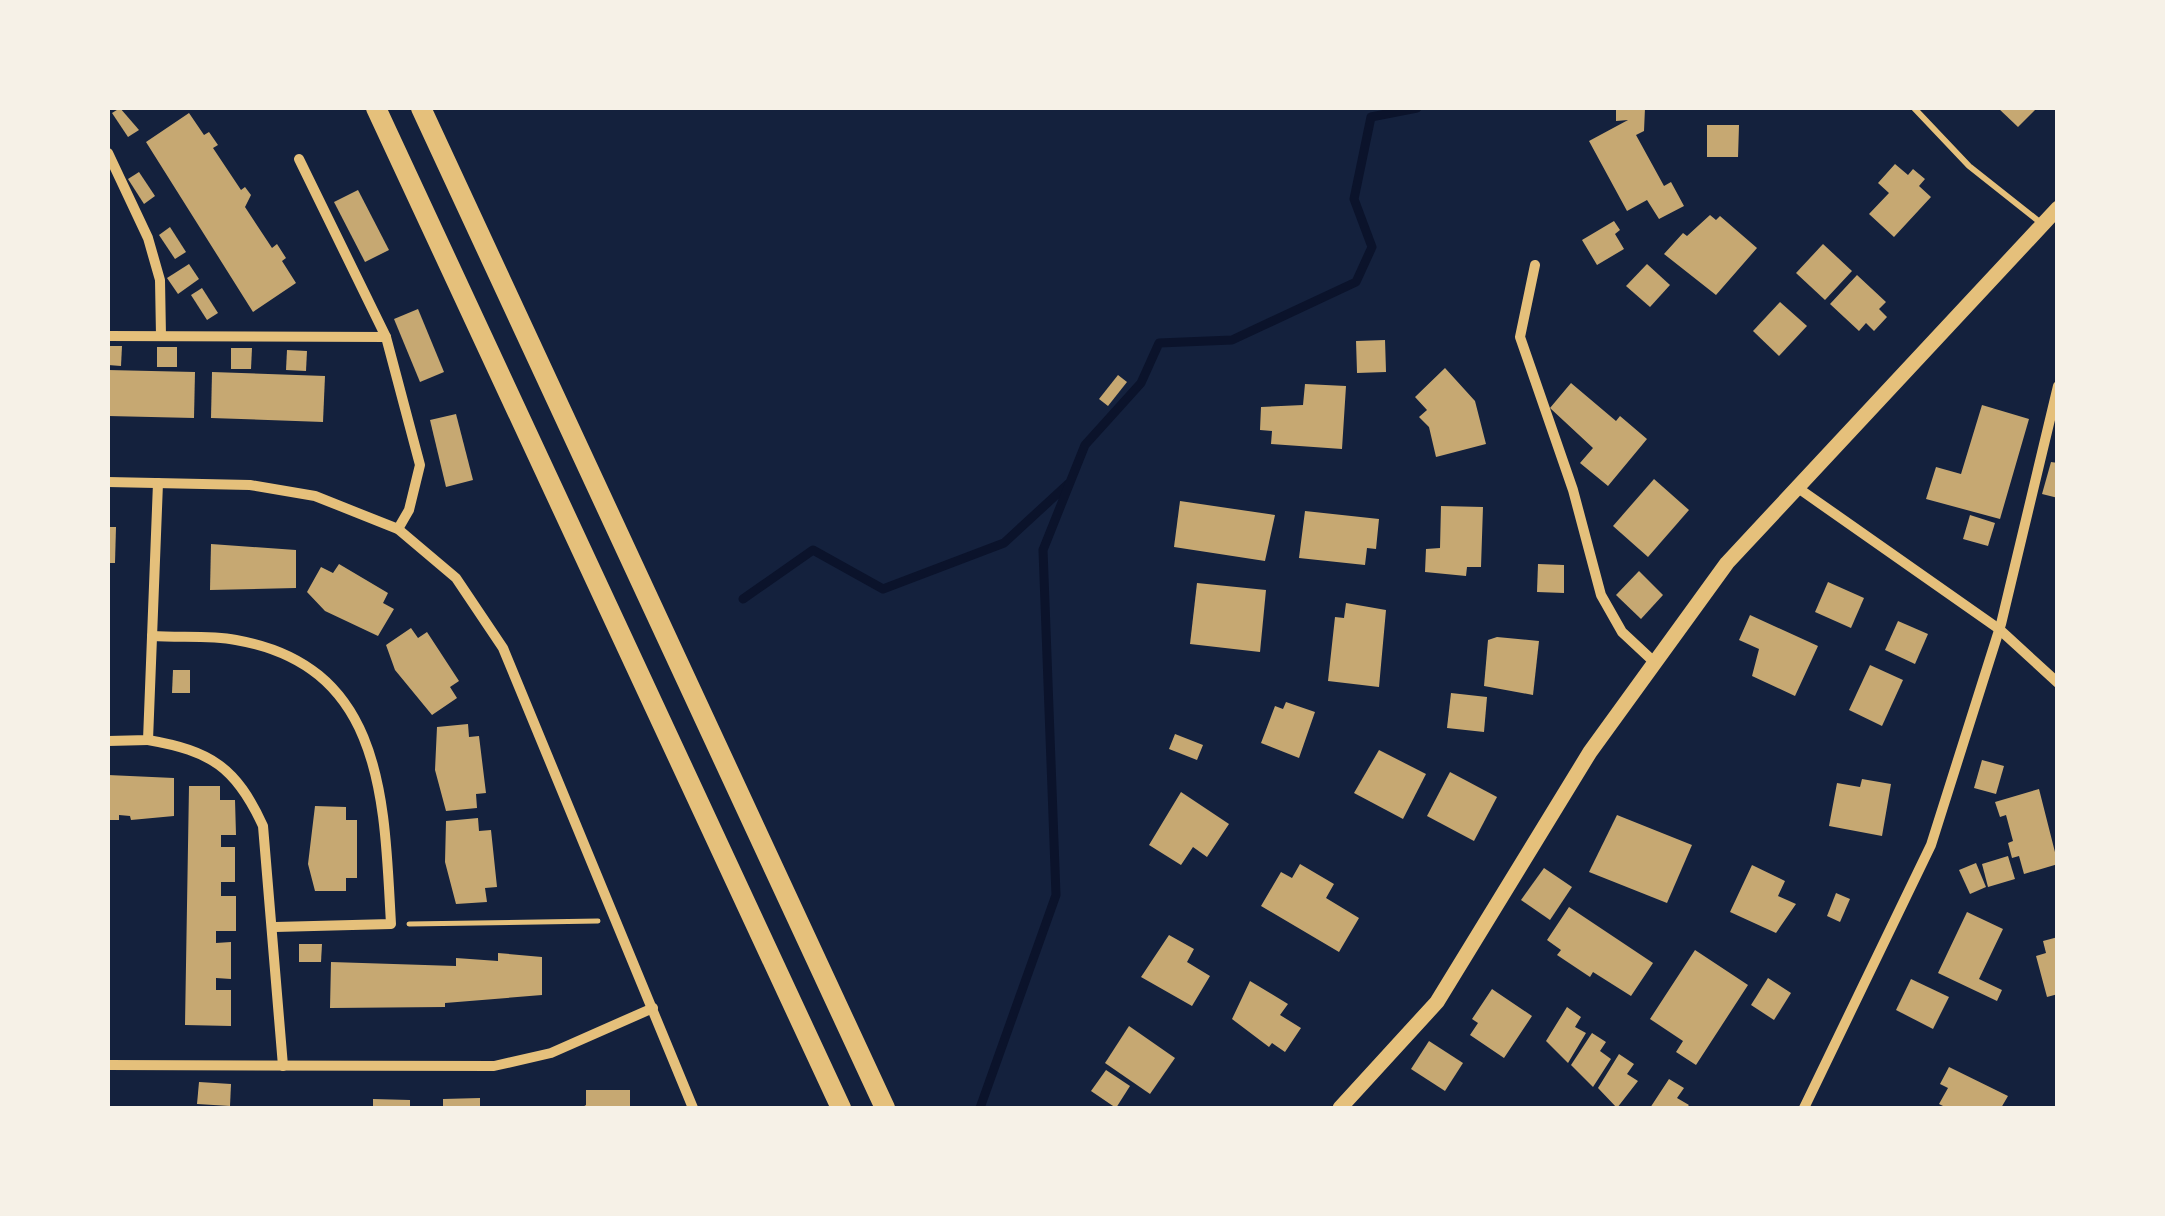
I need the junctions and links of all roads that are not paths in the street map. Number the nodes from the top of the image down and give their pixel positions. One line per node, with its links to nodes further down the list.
1 (376, 108): 28 (highway)
2 (421, 108): 29 (highway)
3 (1914, 108): 7 (lane)
4 (108, 152): 10 (street)
5 (299, 159): 11 (street)
6 (2058, 208): 7 (street)
7 (2042, 224): 15 (street)
8 (1534, 265): 19 (street)
9 (108, 336): 10 (street)
10 (162, 336): 11 (street)
11 (386, 337): 16 (street)
12 (2058, 386): 17 (street)
13 (108, 482): 14 (street)
14 (158, 482): 16 (street); 18 (street)
15 (1798, 488): 17 (street); 19 (street)
16 (398, 530): 24 (street)
17 (1999, 629): 20 (street); 31 (street)
18 (152, 636): 21 (street); 23 (street)
19 (1652, 660): 30 (street)
20 (2058, 683)
21 (148, 740): 22 (street); 23 (street)
22 (108, 741)
23 (275, 927): 26 (street)
24 (652, 1008): 26 (street); 27 (street)
25 (108, 1064): 26 (street)
26 (283, 1066)
27 (692, 1108)
28 (841, 1108)
29 (885, 1108)
30 (1340, 1108)
31 (1804, 1108)

